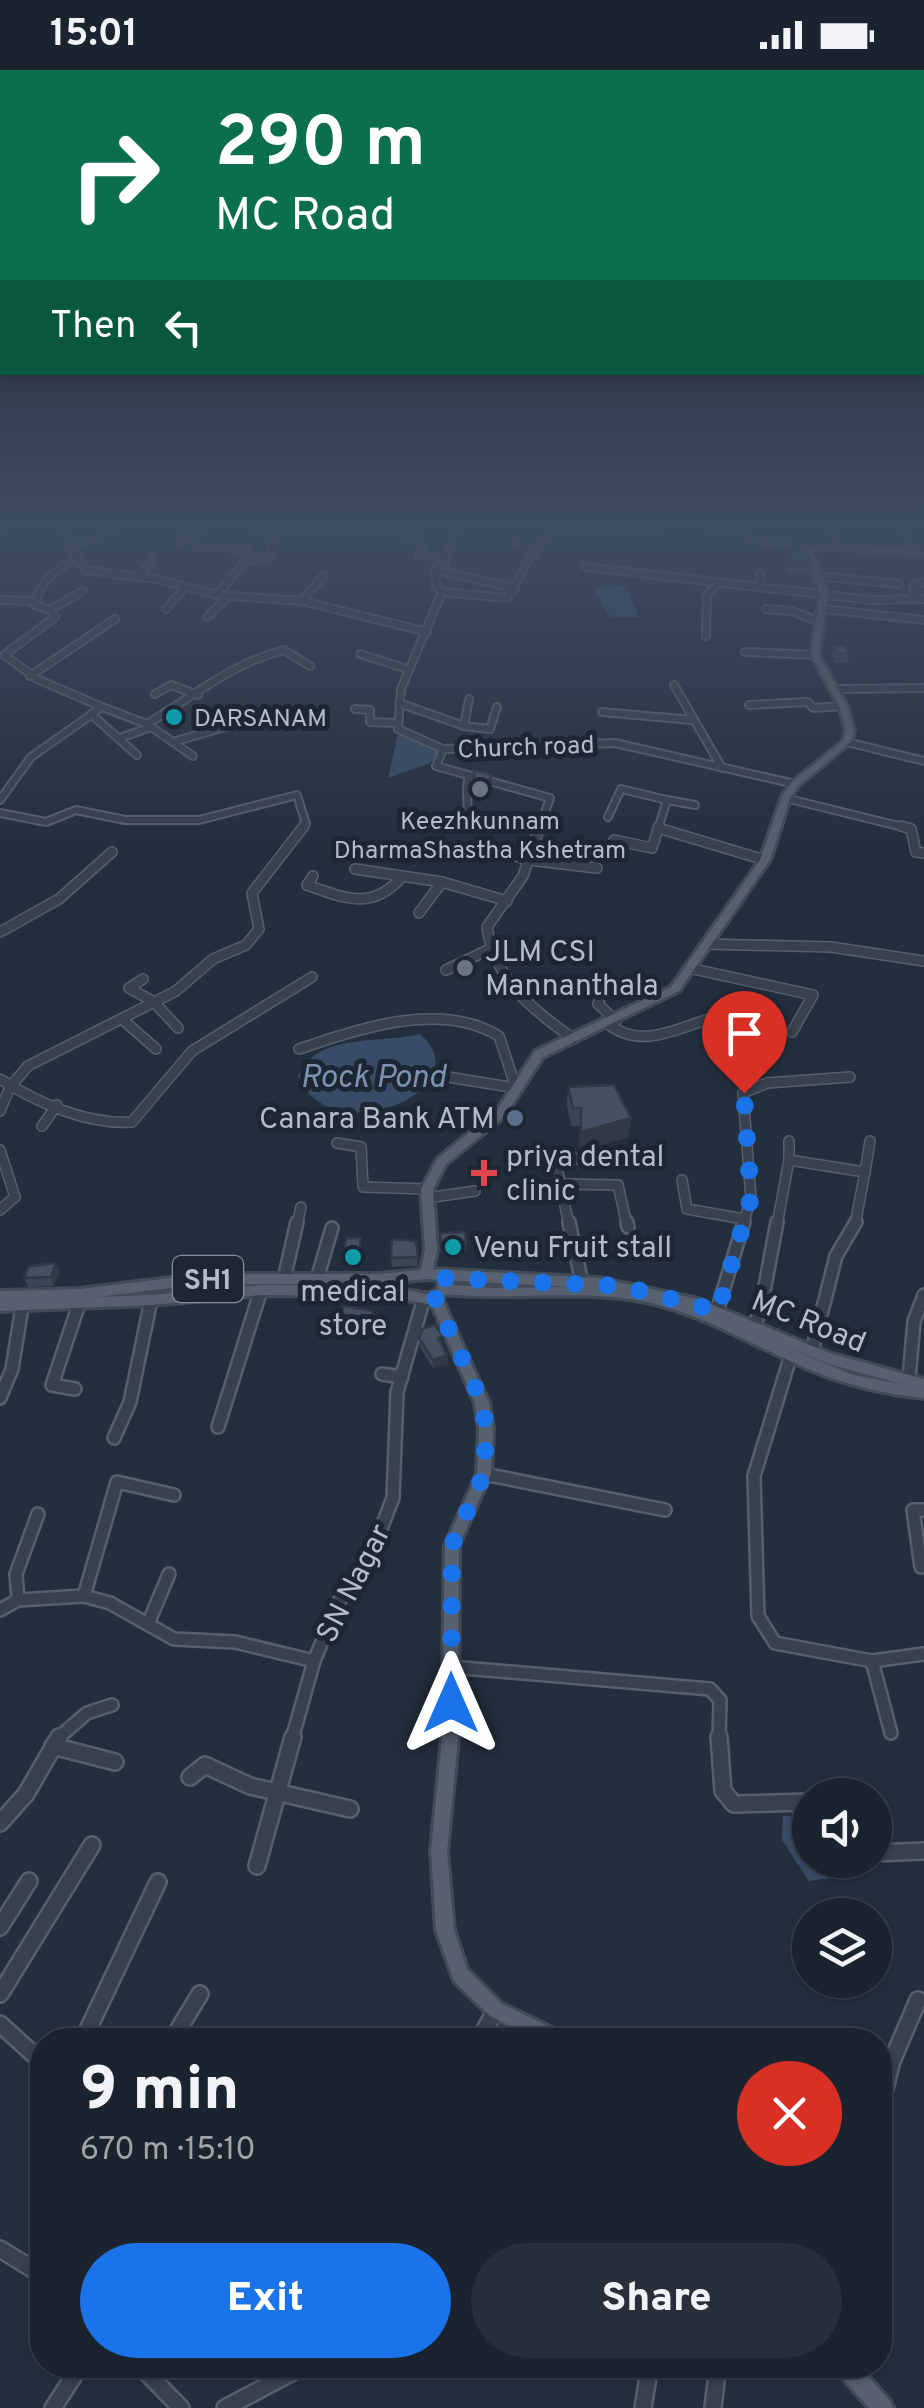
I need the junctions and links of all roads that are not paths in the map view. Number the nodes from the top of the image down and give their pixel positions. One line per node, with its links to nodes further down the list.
1 (27, 633): 5 (street)
2 (95, 633): 11 (street)
3 (425, 633): 10 (street)
4 (817, 633): 8 (main road)
5 (4, 647): 11 (street)
6 (745, 652): 8 (street)
7 (360, 654): 10 (street)
8 (815, 655): 14 (main road)
9 (310, 666): 16 (street)
10 (404, 668): 18 (street)
11 (30, 676): 21 (street)
12 (674, 685): 26 (street)
13 (924, 688): 14 (street)
14 (836, 690): 20 (main road)
15 (155, 694): 16 (street)
16 (198, 695): 29 (street)
17 (469, 699): 30 (street)
18 (399, 703): 28 (street); 30 (street)
19 (749, 706): 20 (street)
20 (842, 706): 33 (main road)
21 (102, 707): 25 (street); 29 (street)
22 (497, 707): 30 (street)
23 (356, 709): 28 (street)
24 (602, 712): 26 (street)
25 (91, 714): 31 (street); 42 (street)
26 (692, 720): 38 (street)
27 (244, 722): 32 (street)
28 (397, 723): 34 (street)
29 (149, 725): 31 (street); 32 (street)
30 (464, 726)
31 (120, 738): 35 (street)
32 (173, 742): 36 (street)
33 (847, 742): 37 (street); 40 (main road)
34 (443, 749): 38 (street, Church road); 39 (street, Church road)
35 (137, 755)
36 (194, 756)
37 (924, 761)
38 (722, 768): 40 (street, Church road)
39 (469, 776): 47 (street); 53 (street, Church road)
40 (794, 784): 41 (main road)
41 (785, 798): 52 (street); 54 (main road)
42 (0, 800)
43 (667, 800): 44 (street); 46 (street); 48 (street)
44 (696, 806)
45 (0, 813): 71 (street)
46 (608, 817)
47 (465, 828)
48 (658, 828): 49 (street); 54 (street)
49 (614, 840)
50 (495, 850): 53 (street)
51 (112, 852): 62 (street)
52 (924, 853)
53 (529, 860): 55 (street); 60 (street, Church road)
54 (766, 860): 63 (main road)
55 (596, 868)
56 (355, 870): 58 (street)
57 (313, 876): 58 (street)
58 (401, 878): 59 (street)
59 (442, 882): 60 (street); 61 (street)
60 (507, 901): 64 (street, Church road)
61 (419, 913)
62 (0, 932)
63 (705, 944): 65 (street); 66 (main road)
64 (492, 948): 67 (street); 77 (street)
65 (924, 960)
66 (690, 968): 74 (main road); 76 (street)
67 (446, 970)
68 (312, 978): 85 (street)
69 (143, 979): 71 (street)
70 (604, 988): 74 (street)
71 (154, 1002): 73 (street); 75 (street)
72 (751, 1011): 74 (street)
73 (122, 1019): 78 (street); 83 (street)
74 (612, 1023): 77 (main road)
75 (178, 1028)
76 (792, 1032)
77 (574, 1039): 84 (main road)
78 (156, 1048)
79 (299, 1050): 84 (street)
80 (423, 1074): 84 (street)
81 (850, 1077): 101 (street)
82 (0, 1079): 83 (street)
83 (10, 1086): 85 (street); 86 (street)
84 (516, 1088): 98 (main road)
85 (56, 1105): 87 (street)
86 (0, 1112)
87 (42, 1126)
88 (789, 1140): 93 (street)
89 (870, 1141): 94 (street)
90 (338, 1143): 98 (street)
91 (0, 1150): 100 (street)
92 (629, 1160): 96 (street)
93 (790, 1160): 94 (street); 116 (street)
94 (865, 1172): 117 (street)
95 (682, 1180): 101 (street)
96 (561, 1184): 102 (street); 106 (street)
97 (475, 1191): 98 (street)
98 (427, 1194): 107 (main road)
99 (301, 1208): 105 (street)
100 (0, 1210)
101 (744, 1219): 115 (street)
102 (628, 1227)
103 (332, 1228): 104 (street)
104 (318, 1279): 105 (main road, MC Road / SH1); 107 (main road, MC Road / SH1)
105 (284, 1280): 111 (main road, MC Road / SH1)
106 (582, 1282): 107 (main road, MC Road / SH1); 115 (main road, MC Road / SH1)
107 (429, 1287): 108 (main road, MC Road / SH1); 118 (main road, MC Road / SH1); 120 (street, SN Nagar); 127 (main road)
108 (260, 1290): 112 (main road, MC Road / SH1); 125 (street)
109 (924, 1295): 121 (street)
110 (0, 1296): 111 (main road, MC Road / SH1)
111 (80, 1299): 112 (main road, MC Road / SH1); 114 (main road, MC Road / SH1); 123 (street)
112 (151, 1300): 126 (street)
113 (0, 1306): 114 (main road, MC Road / SH1)
114 (22, 1307): 124 (street)
115 (718, 1311): 116 (main road, MC Road / SH1)
116 (753, 1326): 117 (main road, MC Road / SH1)
117 (812, 1351): 121 (main road, MC Road / SH1)
118 (792, 1355): 122 (main road, MC Road / SH1); 140 (street)
119 (382, 1374): 120 (street)
120 (402, 1377): 139 (street, SN Nagar)
121 (909, 1380): 122 (main road, MC Road / SH1)
122 (924, 1388)
123 (75, 1389)
124 (0, 1398)
125 (218, 1427)
126 (114, 1438)
127 (484, 1474): 129 (street); 141 (main road)
128 (174, 1495): 134 (street)
129 (665, 1510)
130 (924, 1510): 132 (street)
131 (38, 1514): 135 (street)
132 (920, 1567)
133 (170, 1574): 137 (street)
134 (84, 1596): 135 (street, SN Nagar); 137 (street, SN Nagar)
135 (18, 1600): 136 (street, SN Nagar)
136 (0, 1610)
137 (148, 1624): 139 (street, SN Nagar)
138 (924, 1654): 140 (street)
139 (314, 1661): 147 (street)
140 (872, 1661): 143 (street)
141 (451, 1668): 148 (street); 161 (main road)
142 (112, 1706): 144 (street)
143 (891, 1733)
144 (52, 1746): 145 (street); 150 (street)
145 (114, 1762)
146 (190, 1777): 147 (street)
147 (276, 1794): 149 (street); 154 (street)
148 (792, 1802)
149 (350, 1810)
150 (0, 1823)
151 (92, 1845): 158 (street)
152 (924, 1851): 153 (street)
153 (892, 1852)
154 (257, 1866)
155 (29, 1881): 157 (street)
156 (158, 1882): 163 (street)
157 (0, 1926)
158 (0, 1994)
159 (200, 1994): 164 (street)
160 (918, 2000): 168 (street)
161 (496, 2010): 165 (street); 166 (main road)
162 (0, 2024): 167 (street)
163 (89, 2028)
164 (179, 2028)
165 (485, 2028)
166 (534, 2028)
167 (30, 2051)
168 (892, 2061)
169 (0, 2248): 170 (street)
170 (30, 2267)
171 (73, 2378): 177 (street)
172 (152, 2378): 178 (street)
173 (282, 2378): 179 (street)
174 (648, 2378): 180 (street)
175 (716, 2378): 181 (street)
176 (856, 2378): 182 (main road)
177 (53, 2408)
178 (181, 2408)
179 (225, 2408)
180 (643, 2408)
181 (713, 2408)
182 (883, 2408)

